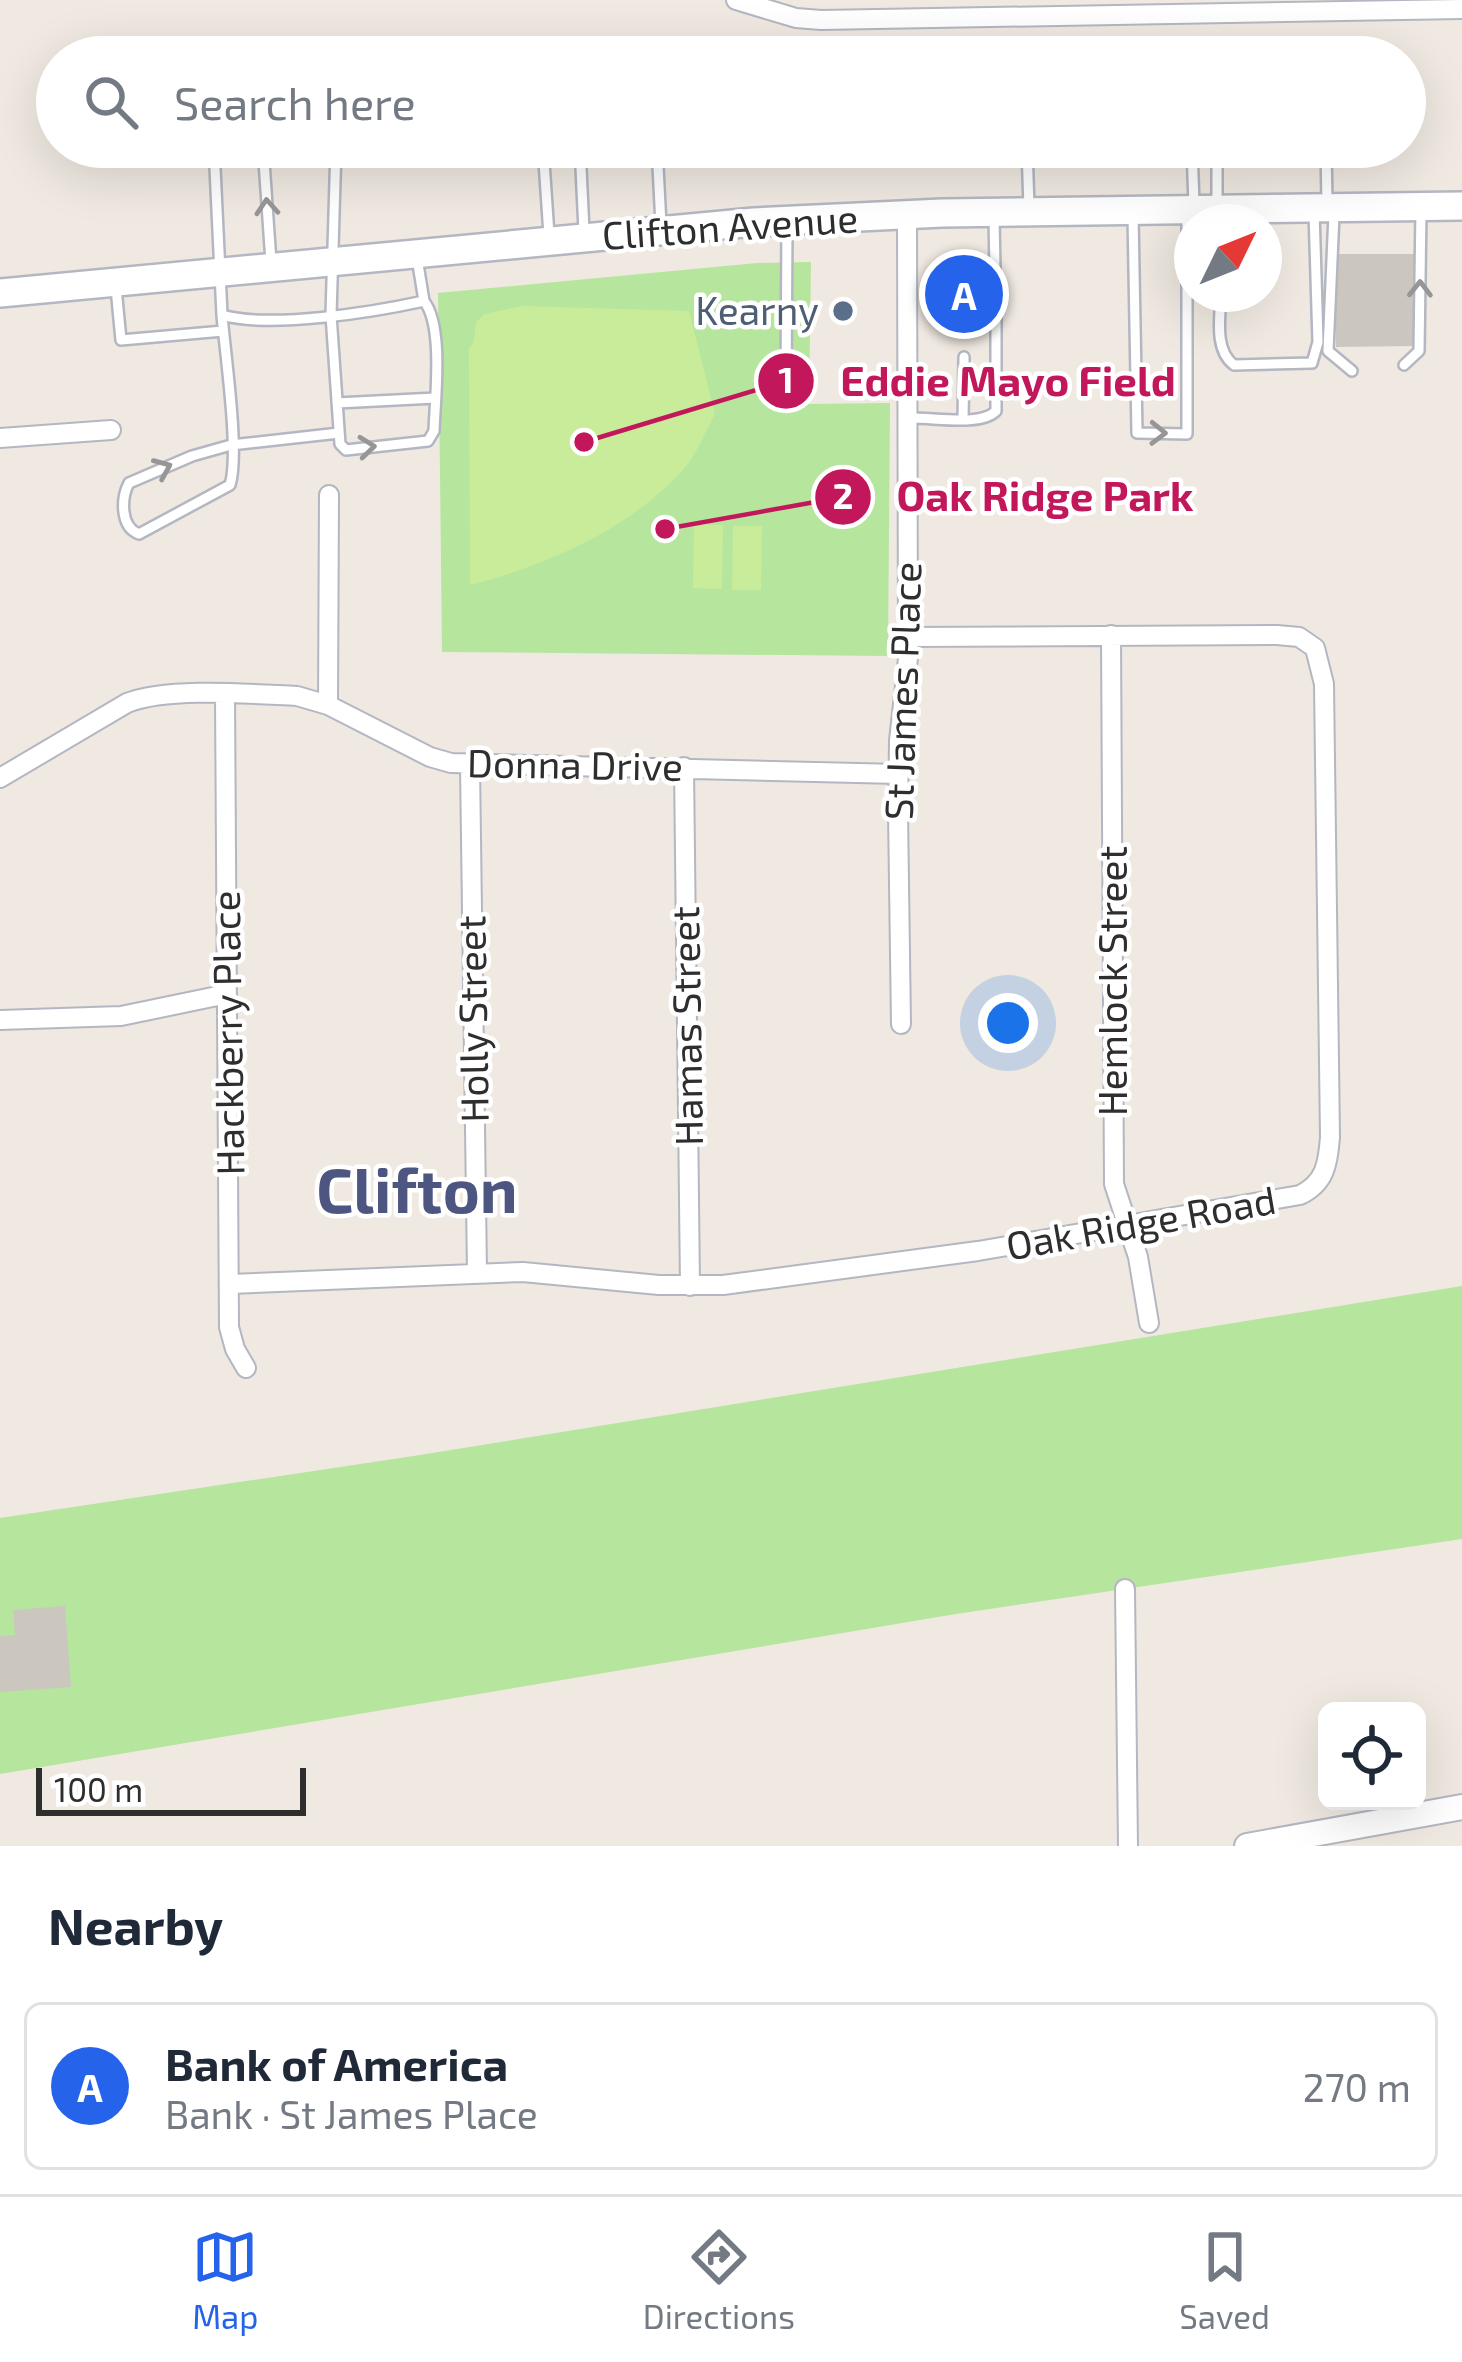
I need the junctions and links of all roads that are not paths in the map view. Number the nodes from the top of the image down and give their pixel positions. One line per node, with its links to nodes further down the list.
1 (744, 2): 4 (street)
2 (1324, 6): 3 (street); 5 (street)
3 (1108, 7): 4 (street)
4 (908, 8)
5 (1462, 9)
6 (215, 168): 35 (lane)
7 (265, 168): 33 (lane, one-way to 7)
8 (335, 168): 32 (lane)
9 (545, 168): 30 (lane)
10 (581, 168): 29 (lane)
11 (658, 168): 28 (lane)
12 (1028, 168): 23 (lane)
13 (1198, 168): 16 (lane)
14 (1215, 168): 17 (lane)
15 (1326, 168): 20 (lane)
16 (1208, 204)
17 (1211, 204)
18 (1462, 206): 19 (main road, Clifton Avenue)
19 (1421, 207): 20 (main road, Clifton Avenue); 46 (lane, one-way to 19)
20 (1325, 208): 21 (main road, Clifton Avenue); 41 (lane); 47 (lane)
21 (1282, 210)
22 (1133, 211): 23 (main road, Clifton Avenue); 24 (main road, Clifton Avenue); 40 (lane, one-way to 40)
23 (1029, 212): 25 (main road, Clifton Avenue)
24 (1174, 212)
25 (994, 213): 26 (main road, Clifton Avenue); 34 (lane)
26 (907, 215): 27 (main road, Clifton Avenue); 51 (street, St James Place)
27 (787, 220): 28 (main road, Clifton Avenue); 48 (lane)
28 (662, 230): 29 (main road, Clifton Avenue)
29 (584, 237): 30 (main road, Clifton Avenue)
30 (550, 240): 31 (main road, Clifton Avenue)
31 (416, 253): 32 (main road, Clifton Avenue); 39 (lane)
32 (332, 261): 33 (main road, Clifton Avenue); 43 (lane)
33 (272, 267): 35 (main road, Clifton Avenue)
34 (994, 271)
35 (218, 272): 36 (main road, Clifton Avenue); 42 (lane)
36 (116, 282): 38 (main road, Clifton Avenue); 44 (lane)
37 (996, 290): 52 (lane)
38 (0, 293)
39 (424, 302): 43 (lane); 49 (lane)
40 (1200, 312)
41 (1221, 312)
42 (222, 315): 43 (lane); 44 (lane)
43 (332, 315): 50 (lane)
44 (223, 331): 56 (lane)
45 (964, 356): 52 (lane)
46 (1404, 365)
47 (1352, 371)
48 (785, 386)
49 (435, 398): 50 (lane); 54 (lane, one-way to 49)
50 (337, 403): 54 (lane)
51 (908, 418): 52 (lane); 59 (street, St James Place)
52 (968, 420)
53 (111, 430): 55 (street)
54 (339, 433): 56 (lane)
55 (0, 438)
56 (232, 446): 56 (lane, one-way to 56)
57 (329, 495): 61 (street)
58 (1111, 635): 59 (street, Oak Ridge Road); 69 (street, Hemlock Street); 69 (street, Oak Ridge Road)
59 (908, 637): 64 (street, St James Place)
60 (225, 695): 61 (street, Donna Drive); 65 (street, Donna Drive); 66 (street, Hackberry Place)
61 (328, 705): 62 (street, Donna Drive)
62 (470, 766): 63 (street, Donna Drive); 70 (street, Holly Street)
63 (684, 767): 64 (street, Donna Drive); 72 (street, Hamas Street)
64 (899, 774): 68 (street, St James Place)
65 (0, 778)
66 (227, 994): 67 (street); 71 (street, Hackberry Place)
67 (0, 1021)
68 (901, 1024)
69 (1129, 1226): 72 (street, Oak Ridge Road); 73 (street, Hemlock Street)
70 (477, 1273): 71 (street, Oak Ridge Road); 72 (street, Oak Ridge Road)
71 (230, 1284): 74 (street, Hackberry Place)
72 (690, 1286)
73 (1149, 1322)
74 (246, 1368)
75 (1125, 1589): 77 (street)
76 (1462, 1808): 78 (street)
77 (1127, 1846)
78 (1247, 1846)

